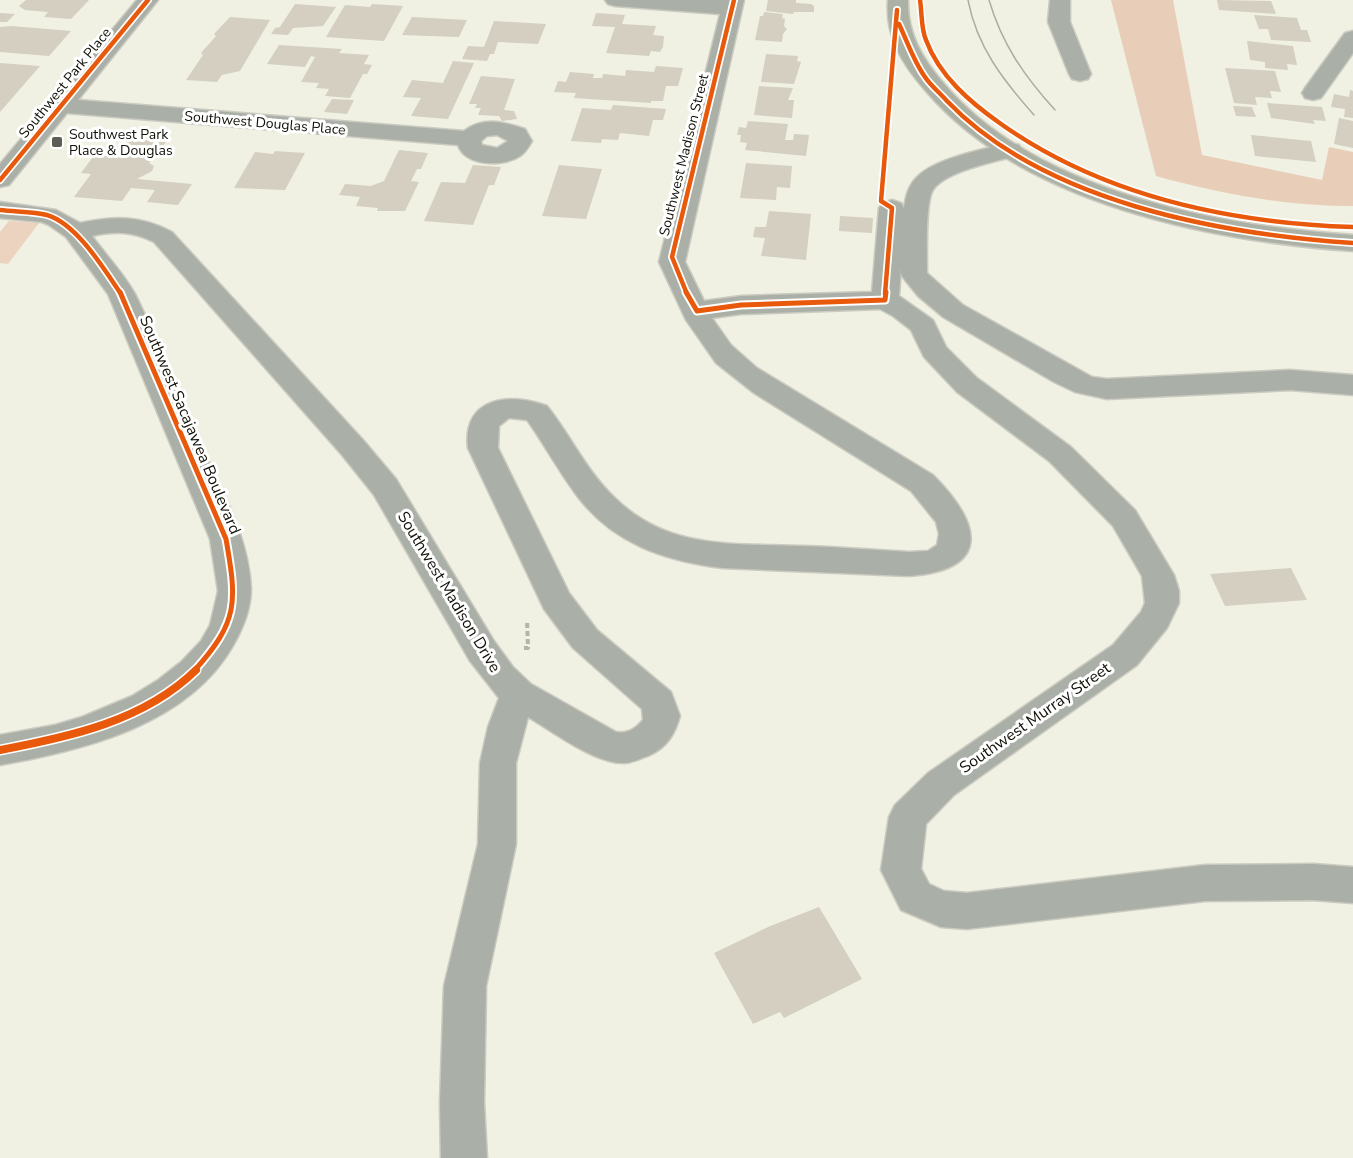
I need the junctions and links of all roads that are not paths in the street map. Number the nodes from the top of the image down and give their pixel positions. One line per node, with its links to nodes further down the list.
1 (148, 0): 10 (street, Southwest Park Place)
2 (615, 0): 6 (street)
3 (898, 0): 12 (main road)
4 (920, 0): 16 (main road)
5 (1060, 0): 8 (street)
6 (733, 4): 20 (street, Southwest Madison Street)
7 (1353, 38): 9 (street)
8 (1080, 74)
9 (1314, 93)
10 (61, 106): 11 (street, Southwest Douglas Place); 13 (street, Southwest Park Place)
11 (469, 140)
12 (1010, 150): 18 (main road); 21 (street)
13 (0, 180)
14 (892, 208): 19 (street)
15 (0, 210): 17 (street)
16 (1353, 227)
17 (75, 232): 24 (street, Southwest Madison Drive); 25 (street, Southwest Sacajawea Boulevard)
18 (1353, 243)
19 (885, 300): 20 (street); 22 (street, Southwest Murray Street)
20 (697, 311): 24 (street, Southwest Madison Drive)
21 (953, 311): 22 (street); 23 (street)
22 (923, 326): 26 (street, Southwest Murray Street)
23 (1353, 386)
24 (518, 694): 27 (street)
25 (0, 750)
26 (1353, 885)
27 (464, 1158)

